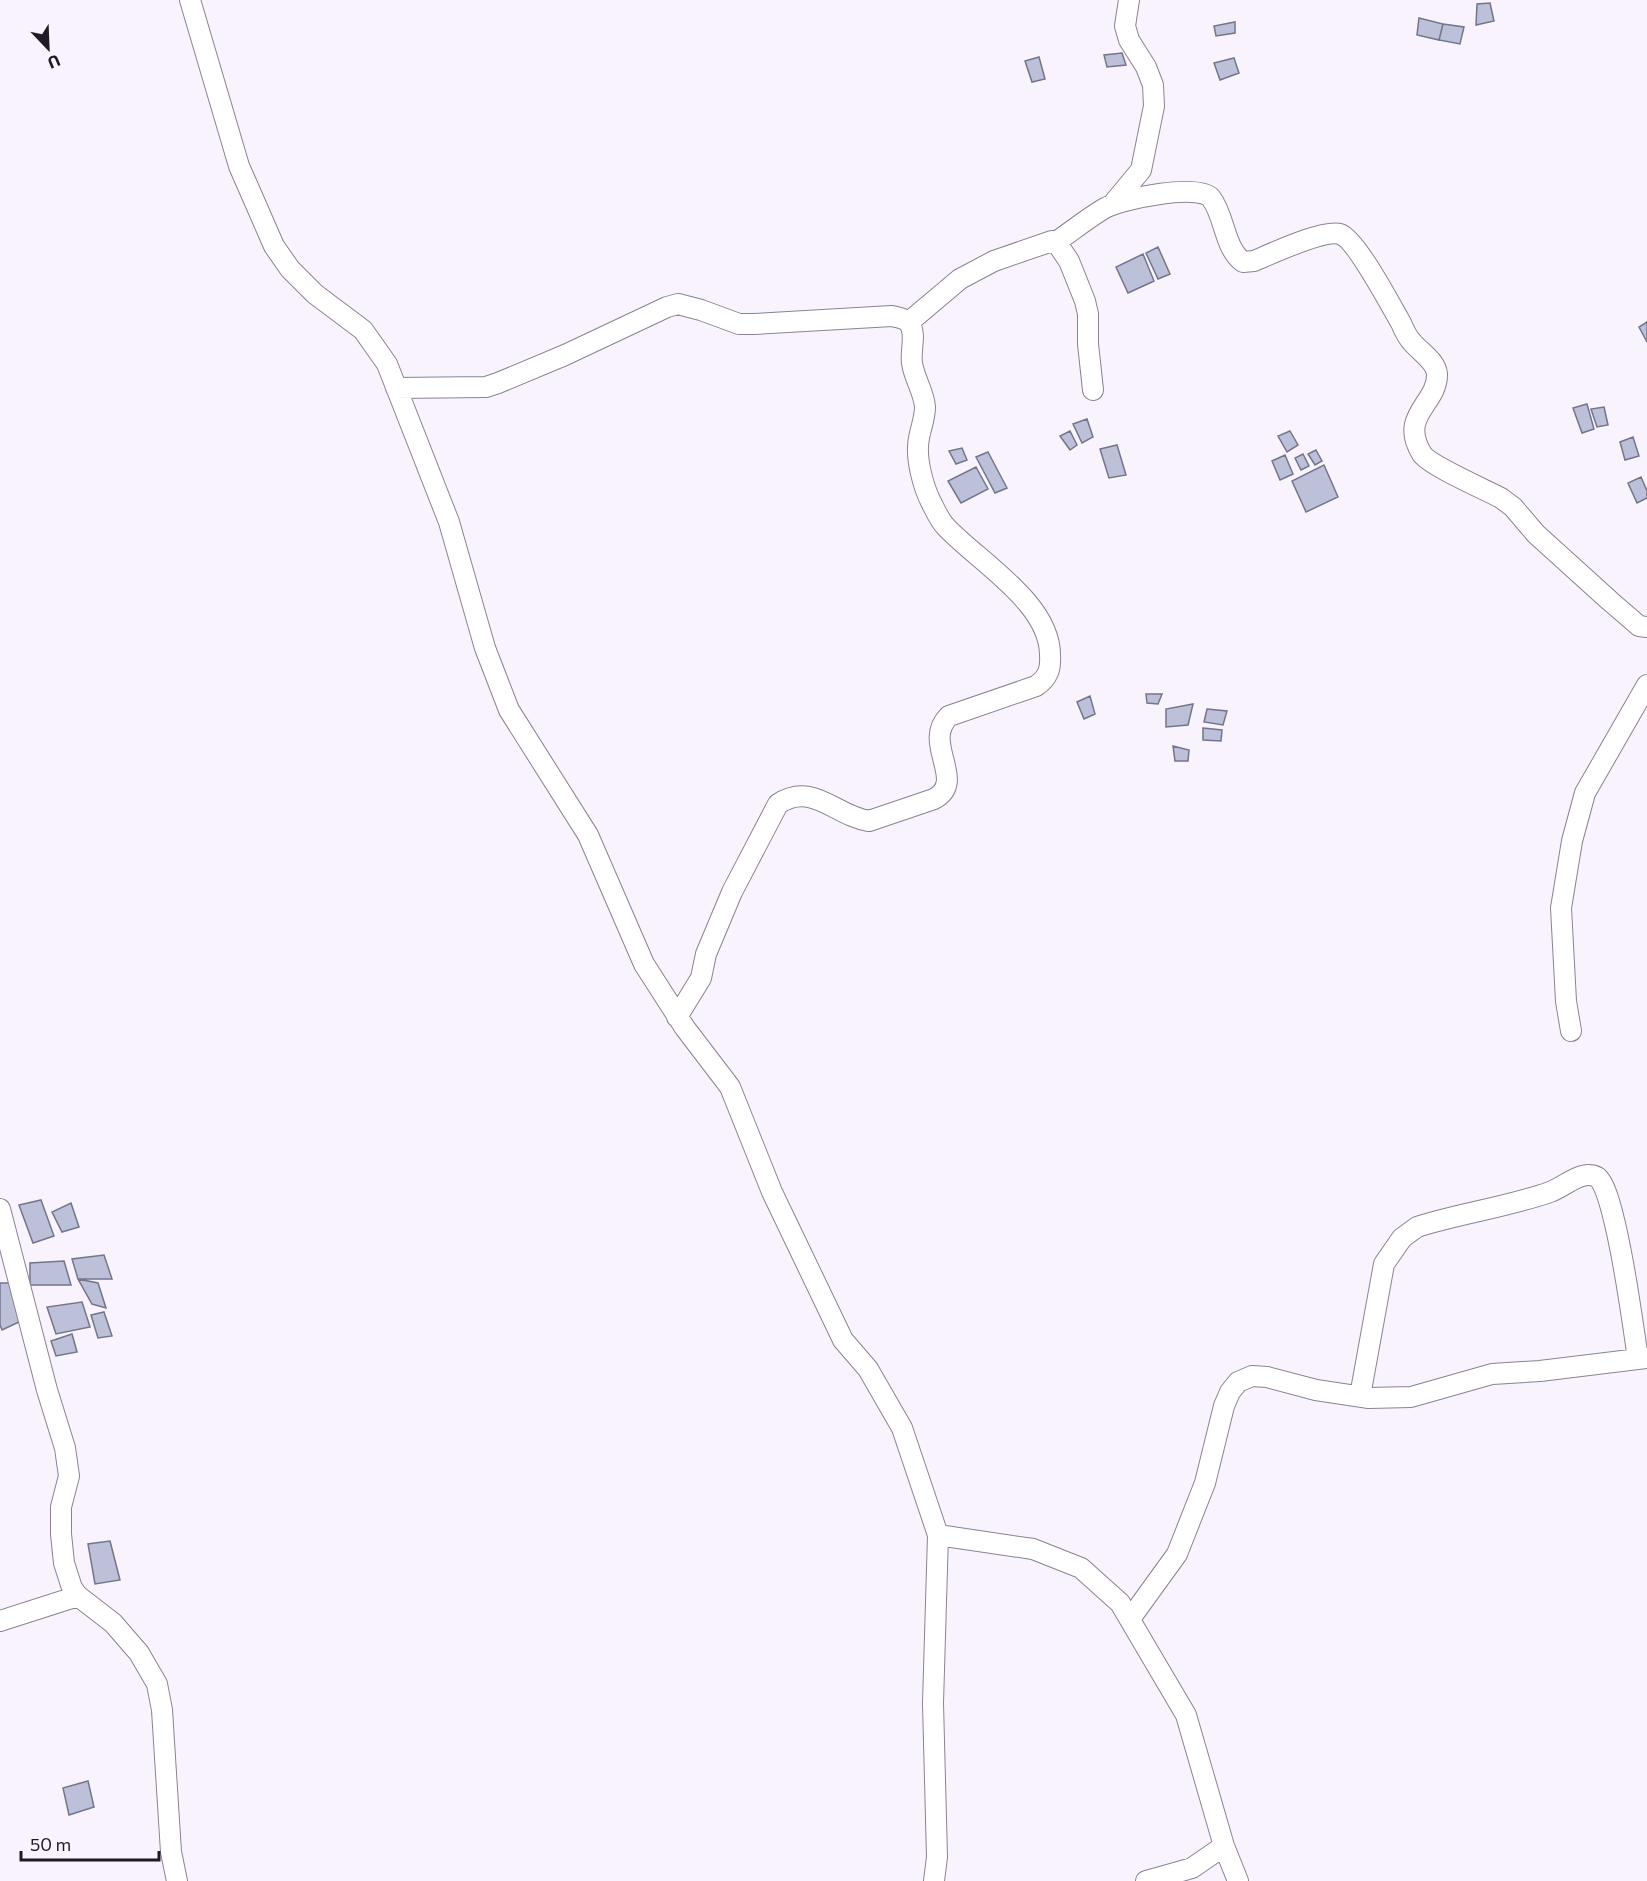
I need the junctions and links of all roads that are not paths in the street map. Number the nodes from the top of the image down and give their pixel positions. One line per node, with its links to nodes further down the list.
1 (190, 0): 6 (street)
2 (1129, 0): 3 (street)
3 (1112, 205): 4 (street); 8 (street)
4 (1056, 242): 5 (street); 7 (street)
5 (909, 322): 6 (street); 10 (street)
6 (396, 388): 10 (street)
7 (1093, 390)
8 (1647, 627)
9 (1647, 685): 11 (street)
10 (677, 1017): 15 (street)
11 (1571, 1031)
12 (0, 1209): 16 (street)
13 (1643, 1358): 14 (street); 14 (street)
14 (1360, 1396): 17 (street)
15 (938, 1535): 17 (street); 21 (street)
16 (78, 1596): 18 (street); 20 (street)
17 (1130, 1619): 19 (street)
18 (0, 1621)
19 (1224, 1846): 22 (street); 23 (street)
20 (177, 1881)
21 (934, 1881)
22 (1146, 1881)
23 (1238, 1881)

